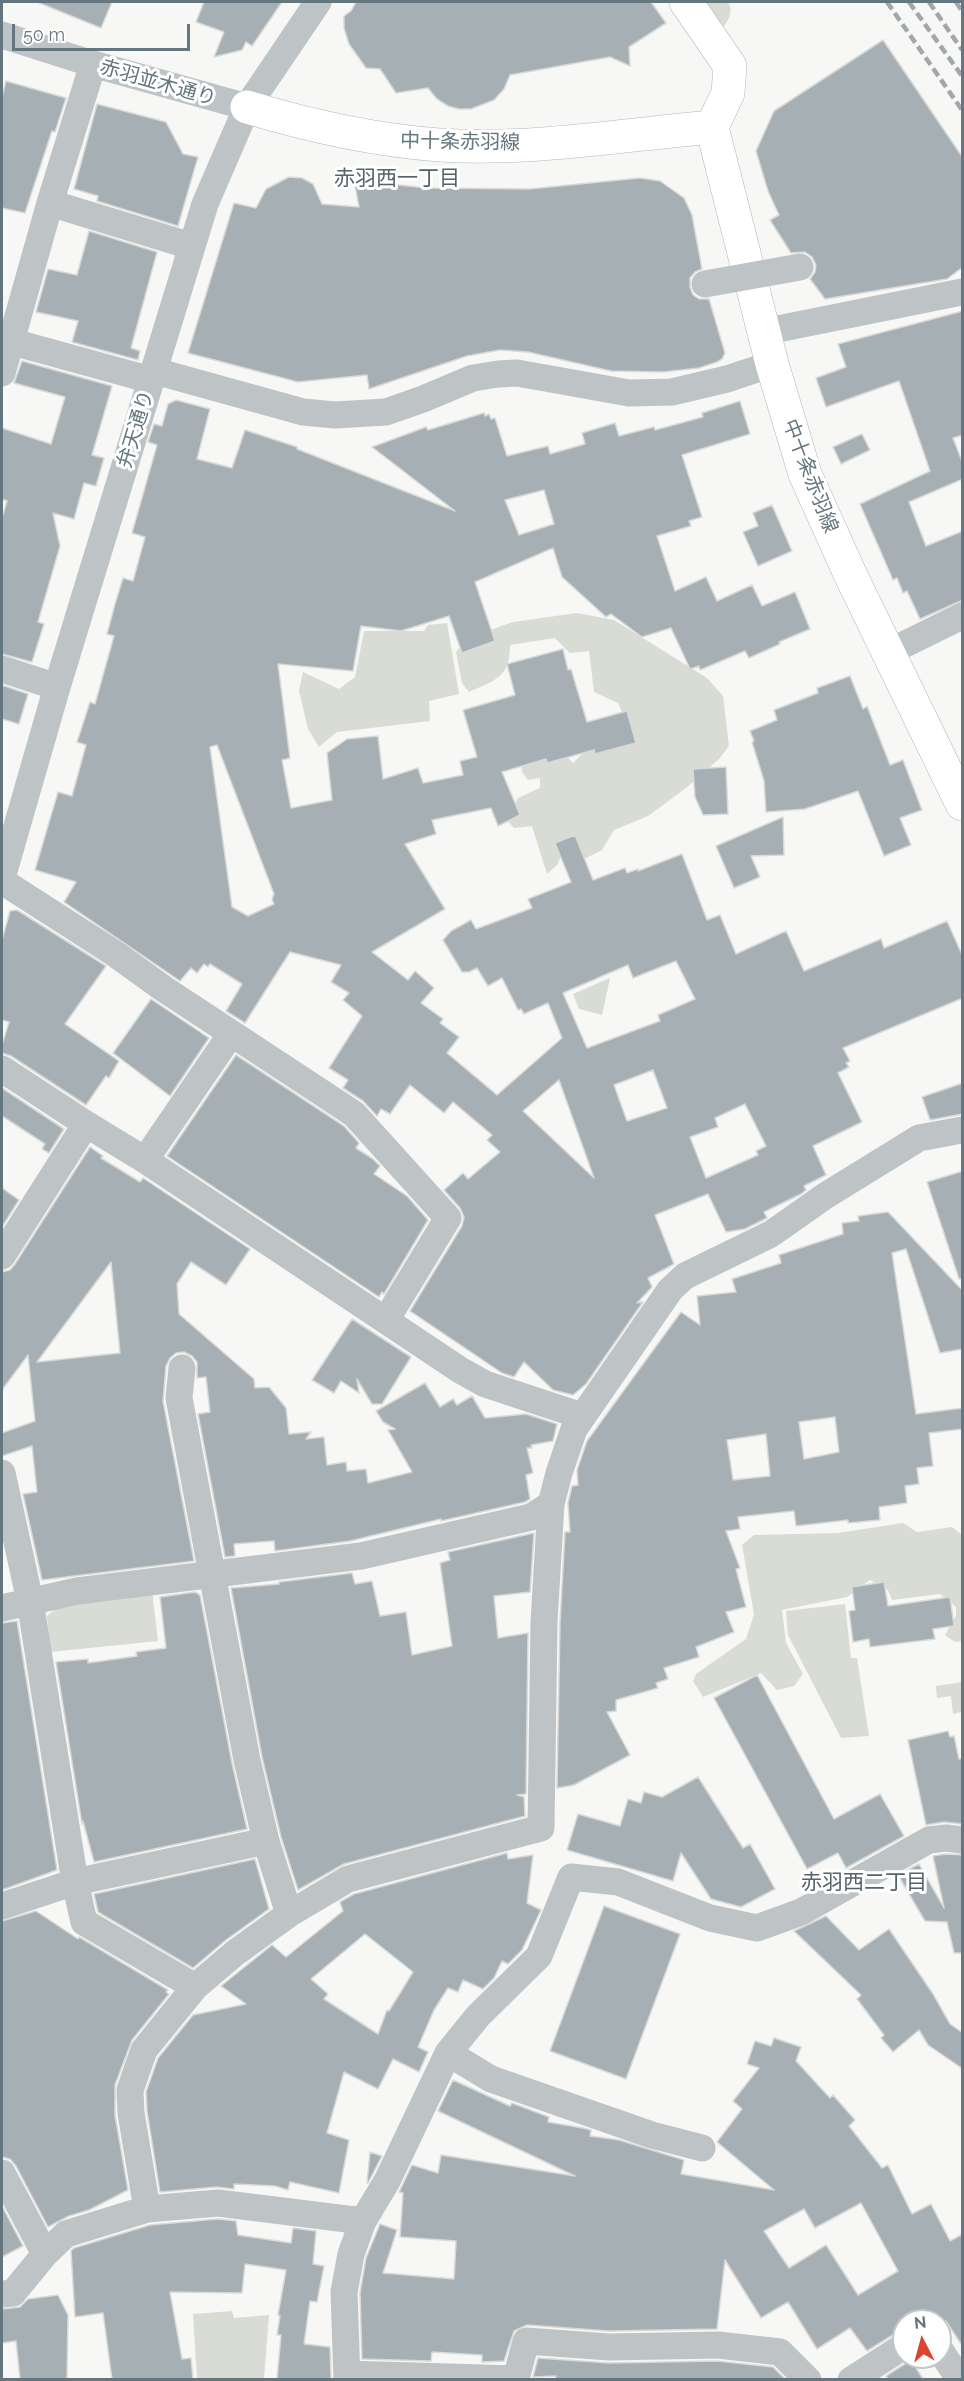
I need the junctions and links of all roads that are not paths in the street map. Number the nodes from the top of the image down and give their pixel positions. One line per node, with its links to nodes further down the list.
1 (318, 2): 5 (street, 弁天通り)
2 (686, 2): 6 (main road)
3 (2, 35): 4 (street, 赤羽並木通り)
4 (93, 64): 5 (street, 赤羽並木通り); 7 (street)
5 (247, 107): 6 (main road, 中十条赤羽線); 8 (street, 弁天通り)
6 (712, 128): 12 (main road, 中十条赤羽線)
7 (50, 202): 8 (street); 13 (street)
8 (191, 246): 16 (street, 弁天通り)
9 (801, 267): 10 (street, bridge)
10 (705, 284)
11 (963, 292): 12 (street)
12 (763, 332): 14 (main road, 中十条赤羽線)
13 (6, 340): 15 (street); 16 (street)
14 (772, 364): 16 (street); 18 (main road, 中十条赤羽線)
15 (2, 373)
16 (153, 376): 20 (street, 弁天通り)
17 (963, 616): 18 (street)
18 (889, 652): 21 (main road, 中十条赤羽線)
19 (2, 669): 20 (street)
20 (57, 687): 22 (street, 弁天通り)
21 (963, 804)
22 (2, 880): 23 (street)
23 (231, 1034): 27 (street); 29 (street)
24 (2, 1069): 25 (street)
25 (86, 1124): 27 (street); 28 (street)
26 (963, 1130): 31 (street)
27 (145, 1160): 29 (street)
28 (2, 1256)
29 (386, 1320): 31 (street)
30 (182, 1368): 34 (street)
31 (582, 1416): 33 (street)
32 (2, 1473): 35 (street)
33 (551, 1504): 34 (street); 41 (street)
34 (214, 1575): 35 (street); 38 (street)
35 (30, 1601): 36 (street); 39 (street)
36 (2, 1608)
37 (963, 1840): 43 (street)
38 (266, 1841): 39 (street); 41 (street)
39 (75, 1882): 40 (street); 42 (street)
40 (2, 1906)
41 (289, 1914): 42 (street)
42 (195, 1988): 46 (street)
43 (448, 2053): 44 (street); 47 (street)
44 (702, 2148)
45 (2, 2173): 48 (street)
46 (147, 2209): 47 (street); 48 (street)
47 (363, 2221): 51 (street)
48 (45, 2254): 49 (street)
49 (2, 2294)
50 (892, 2353): 53 (street)
51 (347, 2377): 52 (street)
52 (808, 2379)
53 (851, 2379)

